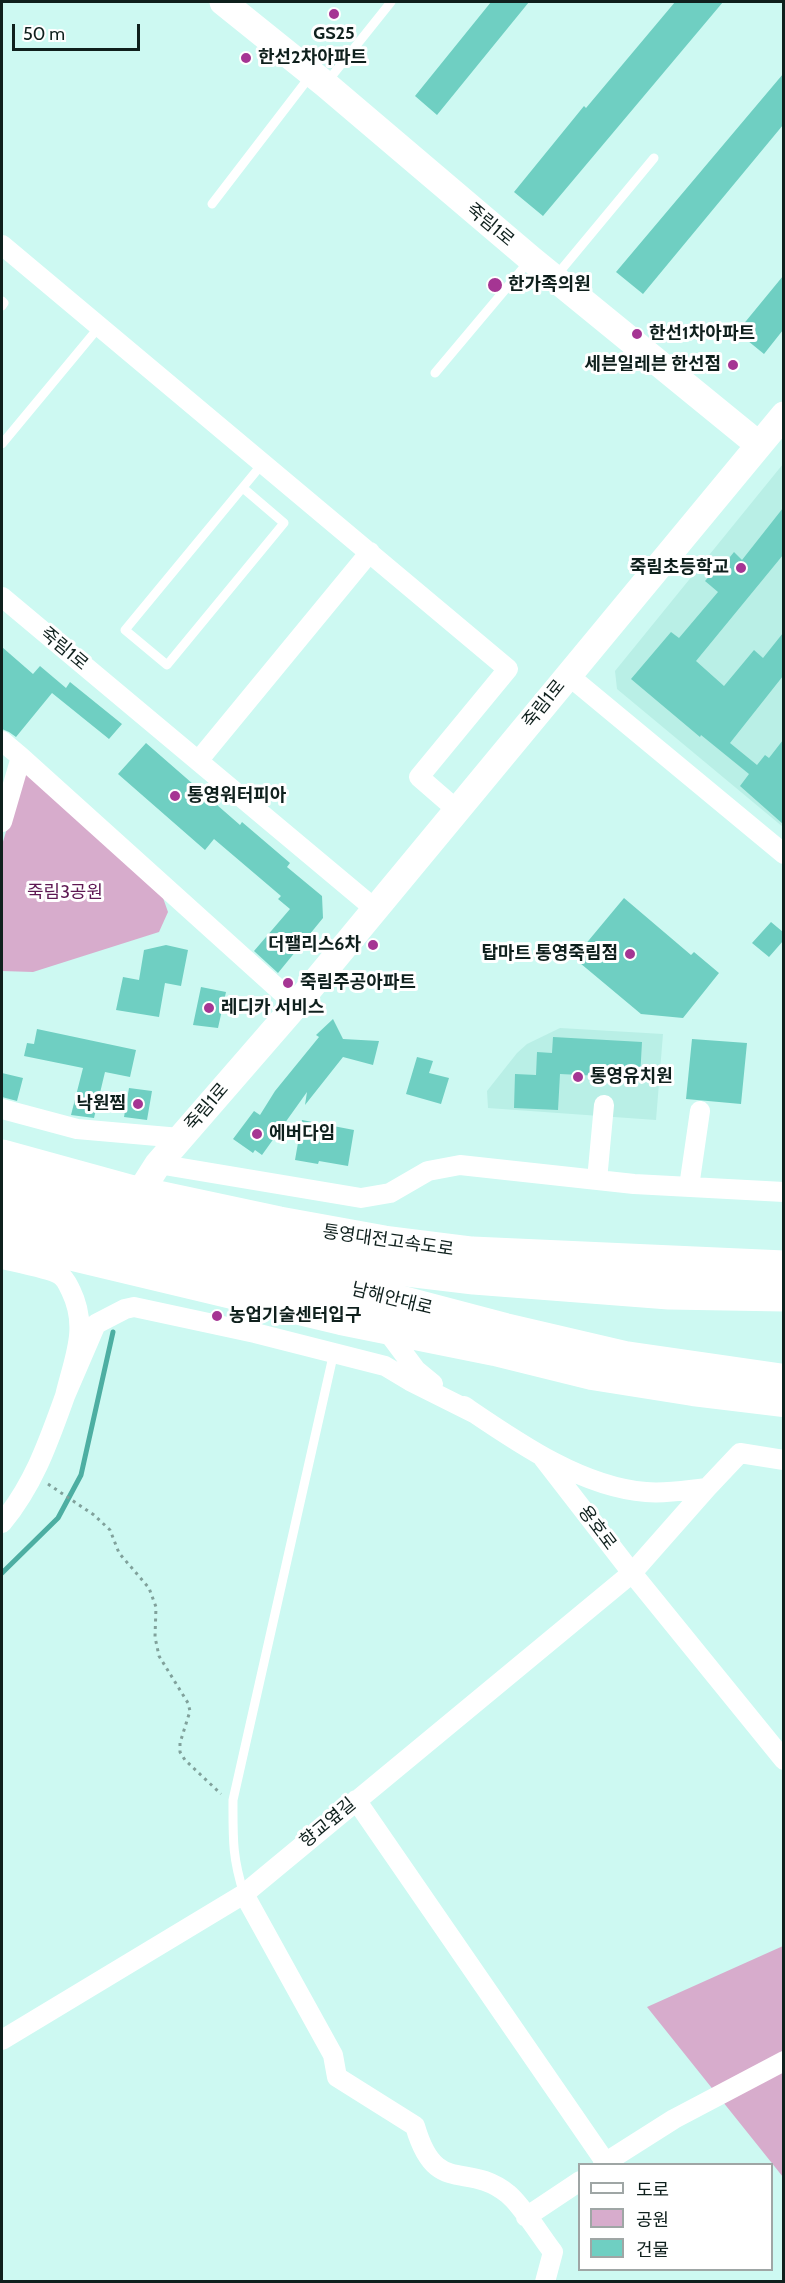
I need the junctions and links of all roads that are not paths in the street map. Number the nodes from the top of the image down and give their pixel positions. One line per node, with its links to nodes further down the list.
1 (223, 2): 3 (street, 죽림1로)
2 (391, 2): 3 (lane)
3 (318, 79): 5 (lane); 7 (street, 죽림1로)
4 (654, 158): 8 (lane)
5 (212, 204)
6 (2, 245): 11 (street)
7 (531, 259): 8 (street, 죽림1로); 12 (lane)
8 (555, 278): 15 (street, 죽림1로)
9 (2, 301): 10 (lane)
10 (2, 306)
11 (99, 327): 14 (lane); 16 (street)
12 (435, 373)
13 (783, 415): 15 (street, 죽림1로)
14 (2, 444)
15 (759, 445): 20 (street, 죽림1로)
16 (263, 463): 17 (lane); 18 (street)
17 (243, 488): 17 (lane)
18 (370, 552): 23 (street); 24 (street)
19 (2, 597): 23 (street, 죽림1로)
20 (568, 675): 24 (street, 죽림1로); 26 (street)
21 (2, 741): 22 (street)
22 (21, 758): 25 (street); 28 (street)
23 (198, 761): 27 (street, 죽림1로)
24 (457, 810): 27 (street, 죽림1로)
25 (2, 822)
26 (783, 854)
27 (375, 909): 28 (street, 죽림1로)
28 (296, 1005): 32 (street, 죽림1로)
29 (604, 1105): 35 (street)
30 (2, 1109): 32 (street)
31 (700, 1112): 37 (street)
32 (180, 1138): 34 (street, 죽림1로)
33 (2, 1156): 43 (highway, 통영대전고속도로)
34 (158, 1164): 35 (street); 41 (street, 죽림1로)
35 (597, 1180): 37 (street)
36 (2, 1183): 43 (highway, 통영대전고속도로)
37 (689, 1187): 38 (street)
38 (783, 1192)
39 (2, 1212): 41 (main road, 남해안대로)
40 (2, 1238): 41 (main road, 남해안대로)
41 (109, 1250): 46 (main road, 남해안대로); 48 (main road, 남해안대로)
42 (2, 1259): 49 (street)
43 (473, 1265): 44 (highway, 통영대전고속도로); 45 (highway, 통영대전고속도로)
44 (783, 1267)
45 (783, 1295)
46 (384, 1327): 50 (main road, 남해안대로); 51 (street, 용호로)
47 (334, 1352): 49 (street); 51 (street); 59 (lane)
48 (783, 1380)
49 (64, 1396): 55 (street)
50 (783, 1401)
51 (474, 1413): 52 (street, 용호로)
52 (540, 1453): 54 (street); 56 (street, 용호로)
53 (783, 1460): 54 (street, 향교옆길)
54 (707, 1488): 56 (street, 향교옆길)
55 (2, 1523)
56 (632, 1573): 57 (street, 용호로); 58 (street, 향교옆길)
57 (783, 1760)
58 (356, 1800): 59 (street, 향교옆길); 62 (street)
59 (244, 1894): 60 (street, 향교옆길); 65 (street)
60 (2, 2040)
61 (783, 2061): 63 (street)
62 (604, 2163)
63 (607, 2163)
64 (578, 2182): 65 (street)
65 (526, 2217): 66 (street)
66 (545, 2282)

